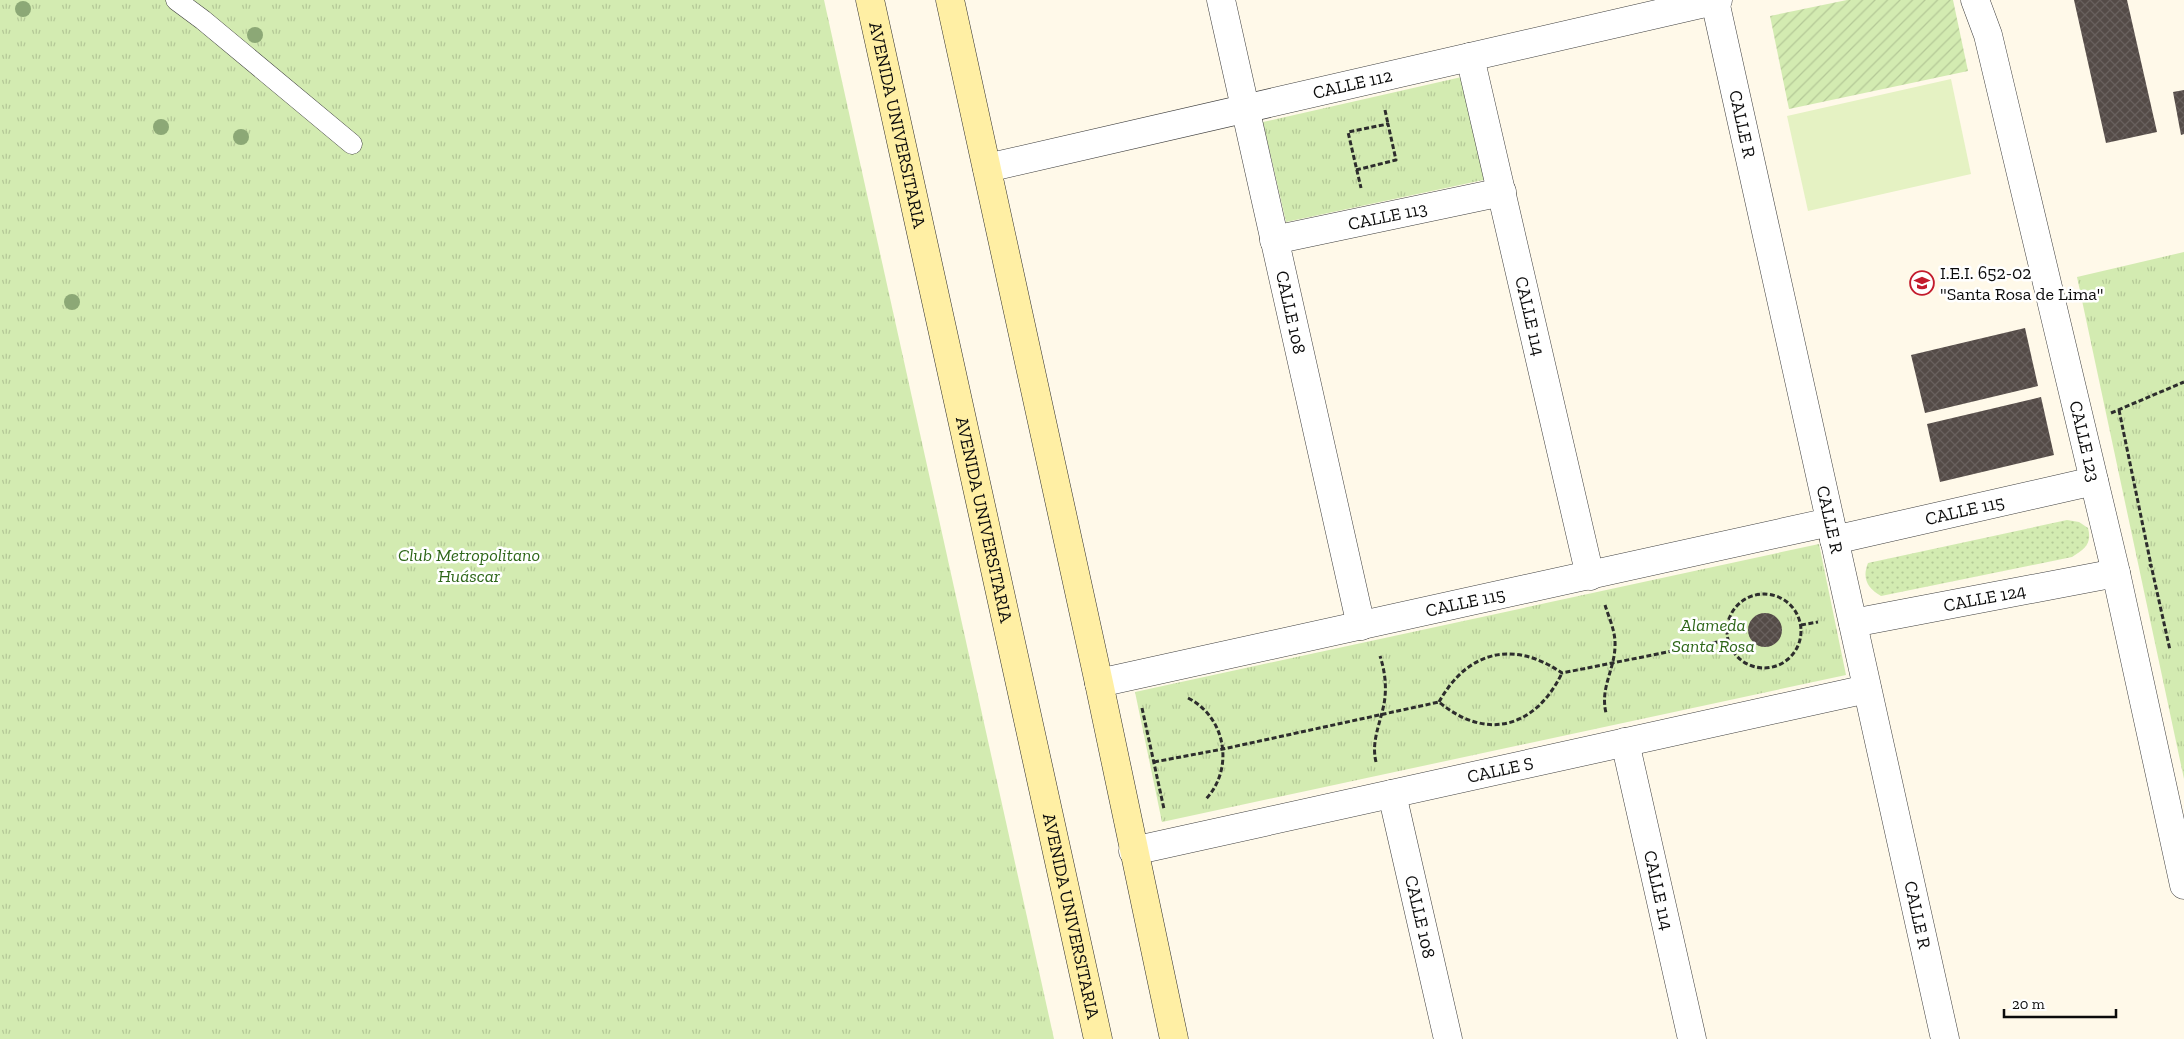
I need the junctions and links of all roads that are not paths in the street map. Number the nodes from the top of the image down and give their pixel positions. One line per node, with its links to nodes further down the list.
1 (176, 0): 9 (lane)
2 (870, 0): 25 (street, AVENIDA UNIVERSITARIA)
3 (950, 0): 10 (street)
4 (1221, 0): 8 (street, CALLE 108)
5 (1716, 0): 7 (street, CALLE 112); 14 (street, CALLE R)
6 (1975, 0): 13 (street, CALLE 123)
7 (1470, 57): 8 (street, CALLE 112); 11 (street, CALLE 114)
8 (1245, 109): 10 (street, CALLE 112); 12 (street, CALLE 108)
9 (352, 144)
10 (987, 168): 19 (street)
11 (1502, 192): 12 (street, CALLE 113); 16 (street, CALLE 114)
12 (1274, 240): 18 (street, CALLE 108)
13 (2094, 481): 14 (street, CALLE 115); 15 (street, CALLE 123)
14 (1832, 531): 16 (street, CALLE 115); 17 (street, CALLE R)
15 (2116, 573): 17 (street, CALLE 124); 24 (street, CALLE 123)
16 (1590, 576): 18 (street, CALLE 115)
17 (1840, 622): 20 (street, CALLE R)
18 (1361, 626): 19 (street, CALLE 115)
19 (1099, 683): 23 (street)
20 (1867, 689): 21 (street, CALLE S); 29 (street, CALLE R)
21 (1625, 742): 22 (street, CALLE S); 28 (street, CALLE 114)
22 (1392, 794): 23 (street, CALLE S); 27 (street, CALLE 108)
23 (1133, 851): 26 (street)
24 (2184, 885)
25 (1098, 1039)
26 (1174, 1039)
27 (1448, 1039)
28 (1692, 1039)
29 (1945, 1039)

